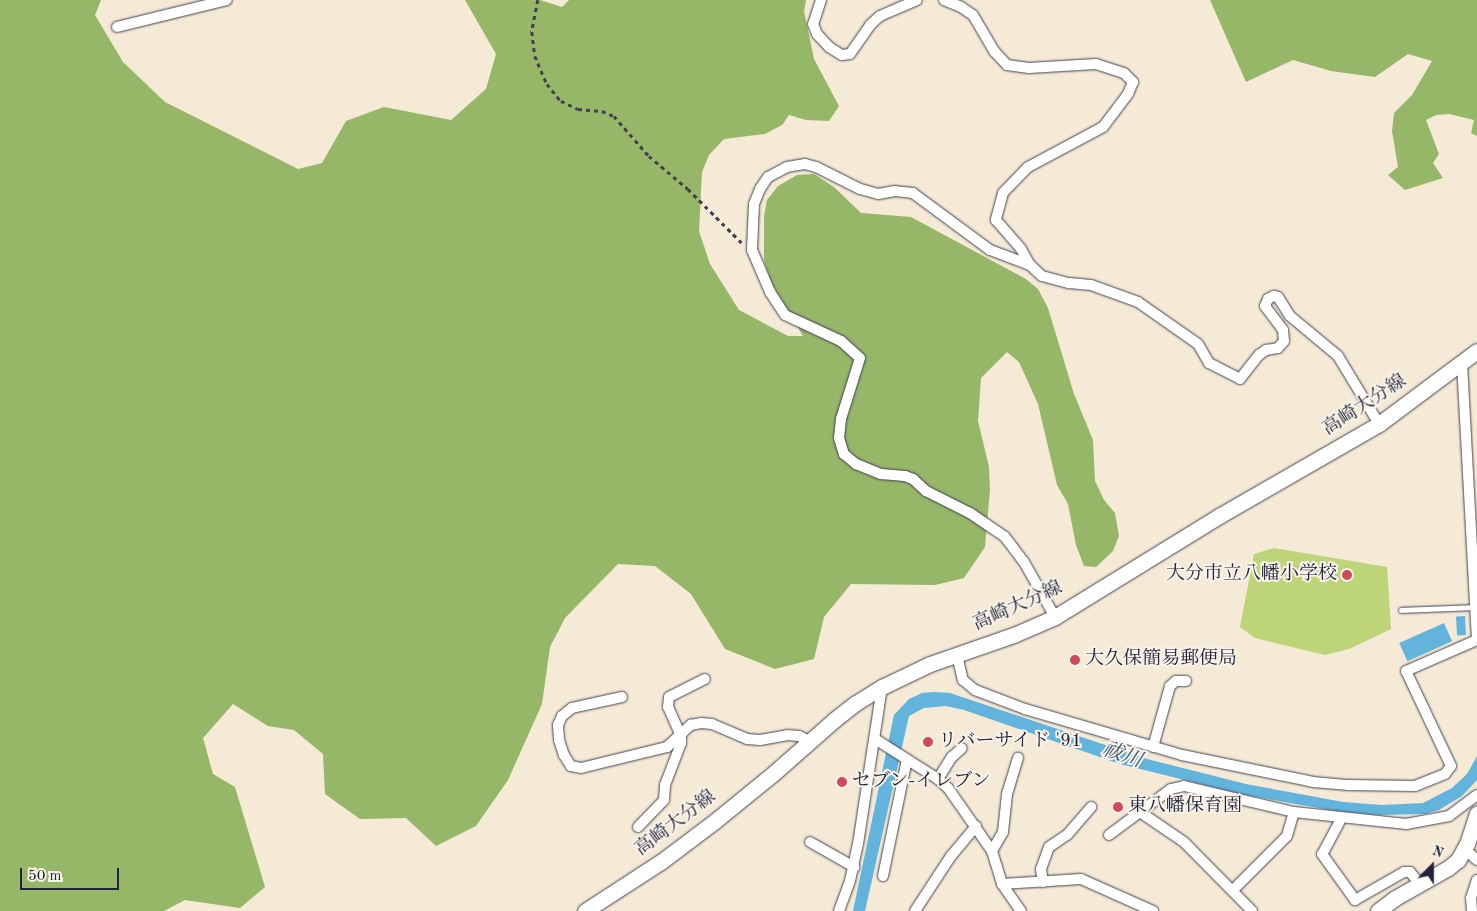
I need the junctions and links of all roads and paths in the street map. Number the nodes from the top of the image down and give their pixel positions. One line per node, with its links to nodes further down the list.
1 (227, 0): 6 (street)
2 (538, 0): 7 (path)
3 (821, 0): 4 (street)
4 (917, 0)
5 (944, 0): 8 (street)
6 (117, 27)
7 (752, 250): 8 (street); 14 (street)
8 (1030, 265): 11 (street)
9 (1477, 351): 10 (main road, 高崎大分線)
10 (1462, 363): 11 (main road, 高崎大分線); 12 (street)
11 (1379, 424): 14 (main road, 高崎大分線)
12 (1476, 607): 13 (lane); 23 (street)
13 (1401, 610)
14 (1055, 617): 15 (main road, 高崎大分線)
15 (957, 654): 18 (main road, 高崎大分線); 23 (street)
16 (706, 679): 20 (street)
17 (1186, 681): 23 (street)
18 (882, 687): 21 (main road, 高崎大分線); 22 (street)
19 (622, 697): 20 (street)
20 (681, 736): 21 (street); 35 (street)
21 (809, 741): 48 (main road, 高崎大分線)
22 (878, 741): 25 (street); 41 (street)
23 (1152, 747)
24 (962, 748): 27 (street)
25 (903, 757): 27 (street); 42 (street)
26 (1018, 758): 39 (street)
27 (938, 779): 34 (street)
28 (1477, 795): 33 (street)
29 (1091, 807): 44 (street)
30 (1140, 812): 31 (street); 36 (street); 47 (street)
31 (1294, 812): 33 (street); 47 (street)
32 (1477, 814): 38 (main road)
33 (1341, 819): 46 (street)
34 (976, 826): 39 (street); 50 (street)
35 (638, 827)
36 (1109, 835)
37 (810, 842): 41 (street)
38 (1465, 849): 40 (street); 46 (main road)
39 (992, 851): 45 (street)
40 (1477, 860)
41 (854, 867): 49 (street)
42 (883, 876)
43 (1477, 880): 55 (street)
44 (1043, 882): 45 (street); 52 (street)
45 (1002, 884): 51 (street)
46 (1420, 884): 54 (main road)
47 (1233, 890): 53 (street)
48 (586, 911)
49 (839, 911)
50 (915, 911)
51 (1021, 911)
52 (1153, 911)
53 (1252, 911)
54 (1378, 911)
55 (1472, 911)

